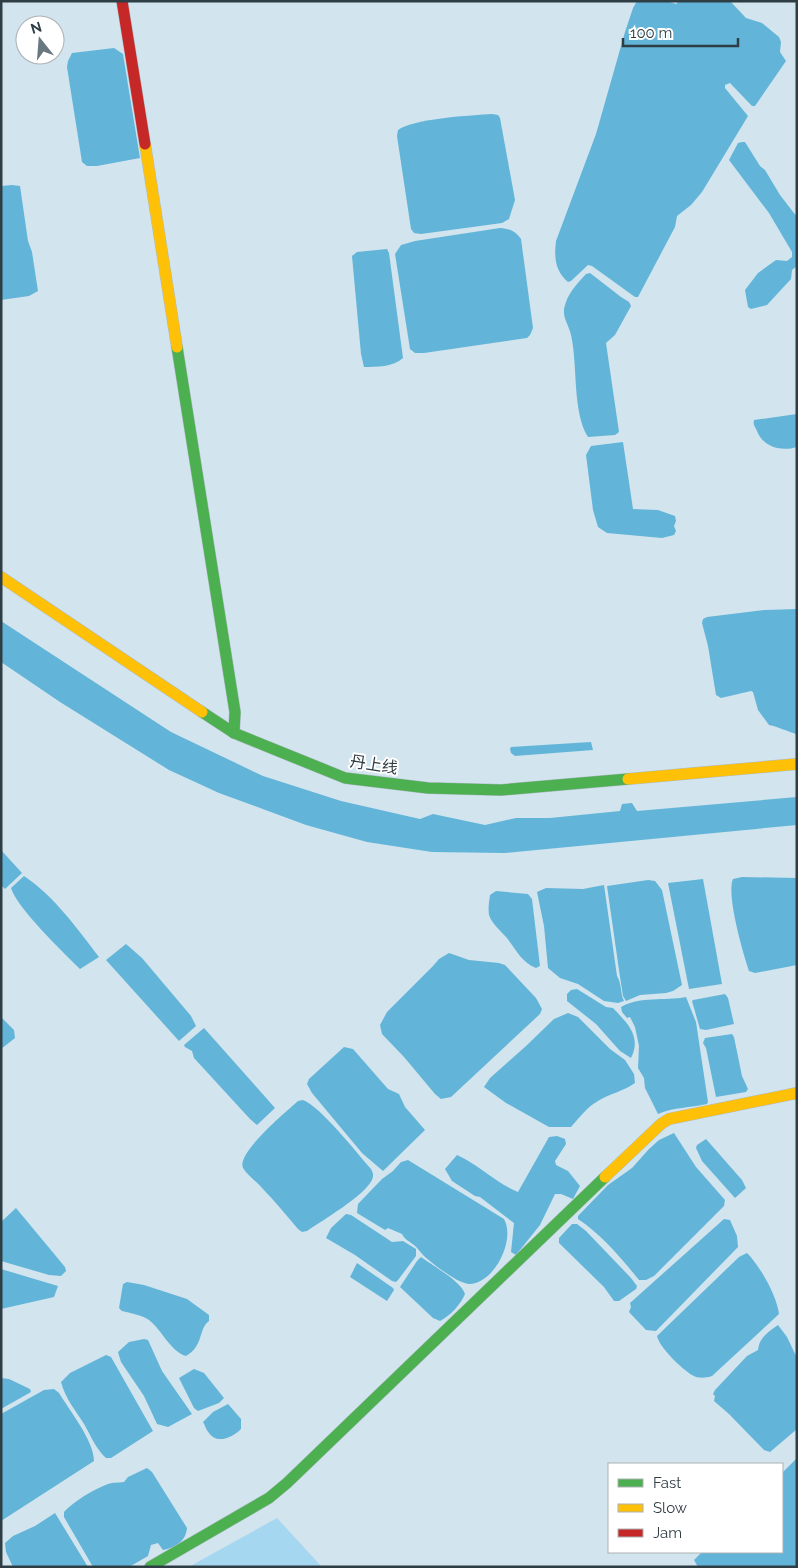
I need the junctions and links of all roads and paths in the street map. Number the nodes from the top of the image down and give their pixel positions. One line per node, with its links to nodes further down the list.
1 (122, 1): 3 (street)
2 (1, 577): 3 (street, 丹上线)
3 (234, 733): 4 (street, 丹上线)
4 (797, 764)
5 (797, 1093): 6 (street)
6 (150, 1567)

